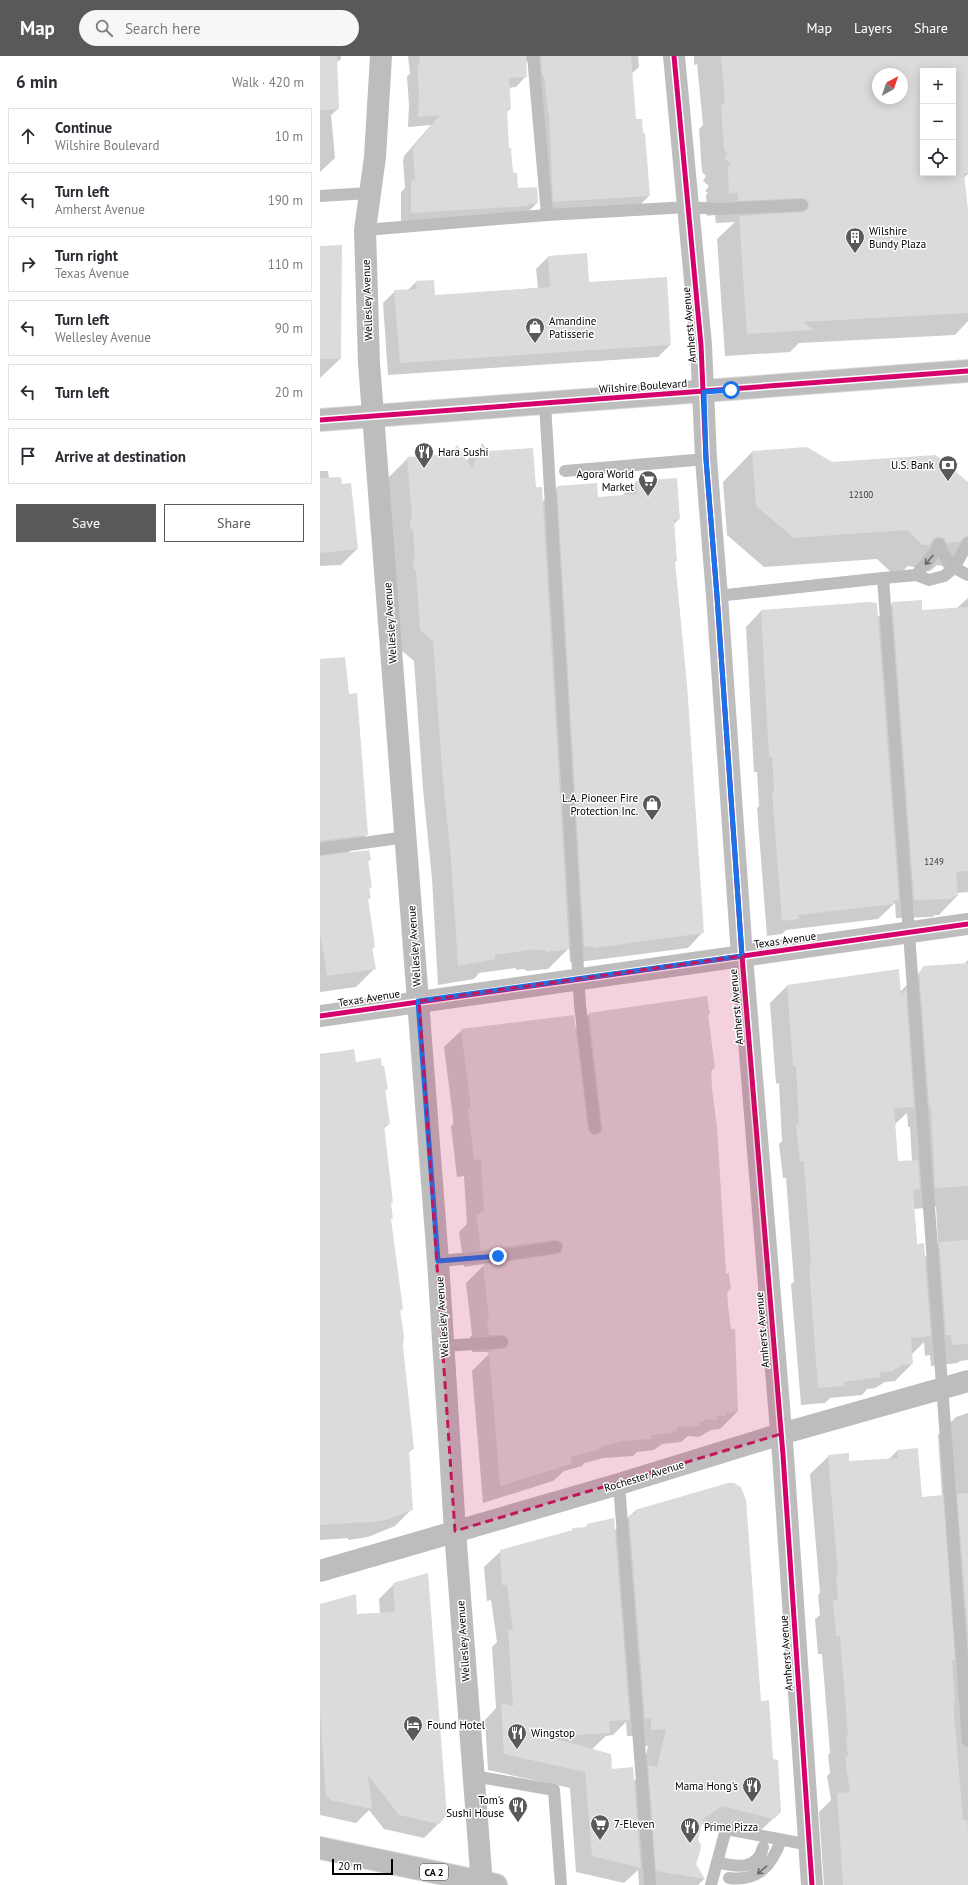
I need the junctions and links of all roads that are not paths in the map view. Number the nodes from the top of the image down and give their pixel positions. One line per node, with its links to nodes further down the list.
1 (381, 56): 4 (street, Wellesley Avenue)
2 (533, 56): 8 (lane)
3 (674, 56): 7 (street, Amherst Avenue)
4 (369, 193): 5 (lane); 9 (street, Wellesley Avenue)
5 (320, 196)
6 (802, 205): 7 (lane)
7 (688, 207): 8 (lane); 11 (street, Amherst Avenue)
8 (547, 215): 9 (lane)
9 (365, 230): 13 (street, Wellesley Avenue)
10 (968, 371): 11 (street, Wilshire Boulevard)
11 (704, 392): 12 (street, Wilshire Boulevard); 15 (street, Amherst Avenue)
12 (544, 403): 13 (street, Wilshire Boulevard); 28 (lane)
13 (374, 417): 14 (street, Wilshire Boulevard); 23 (street, Wellesley Avenue)
14 (320, 420)
15 (706, 459): 16 (lane); 22 (street, Amherst Avenue)
16 (565, 471)
17 (968, 542): 18 (lane)
18 (954, 568): 19 (lane); 19 (lane, one-way to 19); 20 (lane)
19 (916, 575): 21 (lane)
20 (968, 575)
21 (883, 578): 22 (lane); 26 (lane)
22 (717, 596): 27 (street, Amherst Avenue)
23 (406, 836): 24 (lane); 29 (street, Wellesley Avenue)
24 (320, 849)
25 (968, 924): 26 (street, Texas Avenue)
26 (908, 933): 27 (street, Texas Avenue); 37 (lane)
27 (742, 956): 28 (street, Texas Avenue); 38 (street, Amherst Avenue)
28 (580, 980): 29 (street, Texas Avenue); 31 (lane)
29 (418, 1001): 30 (street, Texas Avenue); 33 (street, Wellesley Avenue)
30 (320, 1016)
31 (595, 1128)
32 (556, 1247): 33 (lane)
33 (438, 1261): 35 (street, Wellesley Avenue)
34 (502, 1342): 35 (lane)
35 (444, 1346): 40 (street, Wellesley Avenue)
36 (968, 1380): 37 (street, Rochester Avenue)
37 (942, 1389): 38 (street, Rochester Avenue); 42 (lane)
38 (781, 1434): 39 (street, Rochester Avenue); 45 (street, Amherst Avenue)
39 (619, 1484): 40 (street, Rochester Avenue); 52 (lane)
40 (455, 1531): 41 (street, Rochester Avenue); 43 (street, Wellesley Avenue)
41 (320, 1571)
42 (968, 1741)
43 (474, 1776): 50 (street, Wellesley Avenue); 51 (lane)
44 (781, 1840): 45 (lane); 48 (lane); 49 (lane, one-way to 49)
45 (810, 1845): 54 (street, Amherst Avenue)
46 (763, 1847): 48 (lane)
47 (320, 1848): 50 (street, CA 2)
48 (717, 1862): 53 (lane)
49 (729, 1878)
50 (487, 1884)
51 (561, 1885)
52 (650, 1885)
53 (712, 1885)
54 (812, 1885)

